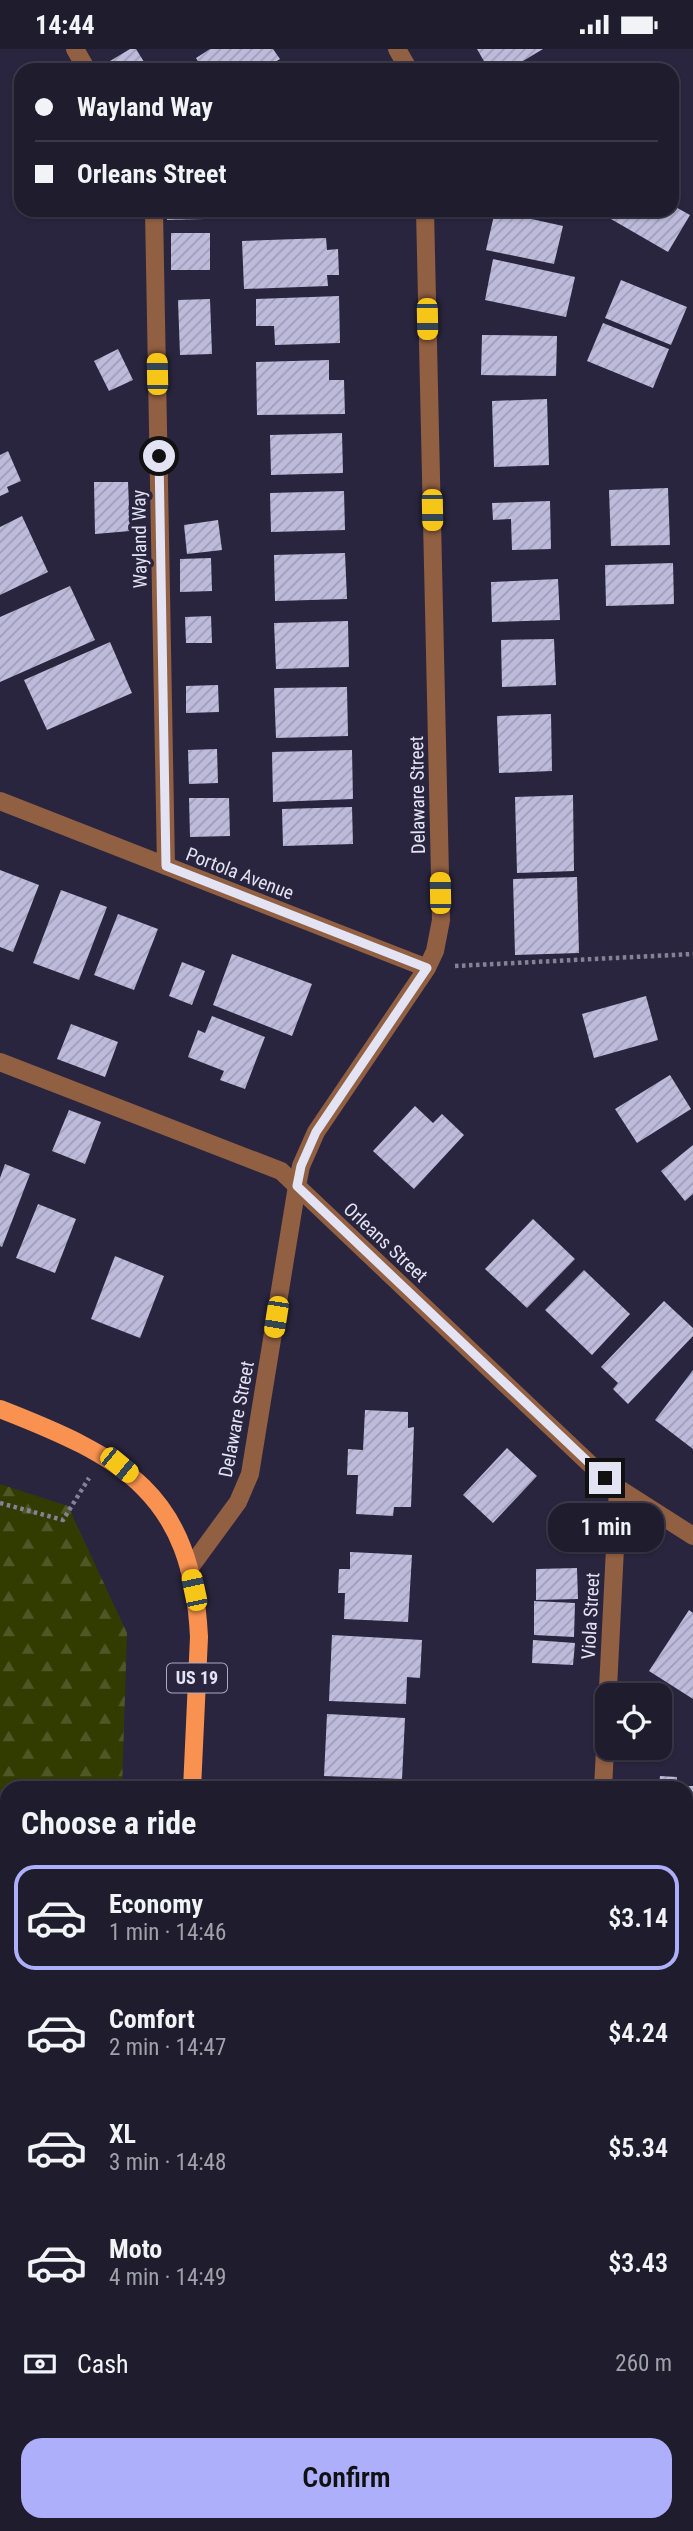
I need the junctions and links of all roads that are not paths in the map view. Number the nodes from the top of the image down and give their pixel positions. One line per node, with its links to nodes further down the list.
1 (154, 217): 4 (street, Wayland Way)
2 (425, 217): 5 (street, Delaware Street)
3 (0, 801): 4 (street, Portola Avenue)
4 (166, 866): 5 (street, Portola Avenue)
5 (427, 968): 7 (street, Delaware Street)
6 (0, 1062): 7 (street, Orleans Street)
7 (297, 1186): 9 (street, Orleans Street); 11 (street, Delaware Street)
8 (0, 1409): 11 (main road, US 19)
9 (618, 1488): 10 (street, Orleans Street); 13 (street, Viola Street)
10 (693, 1536)
11 (190, 1569): 12 (main road, US 19)
12 (192, 1781)
13 (603, 1781)

